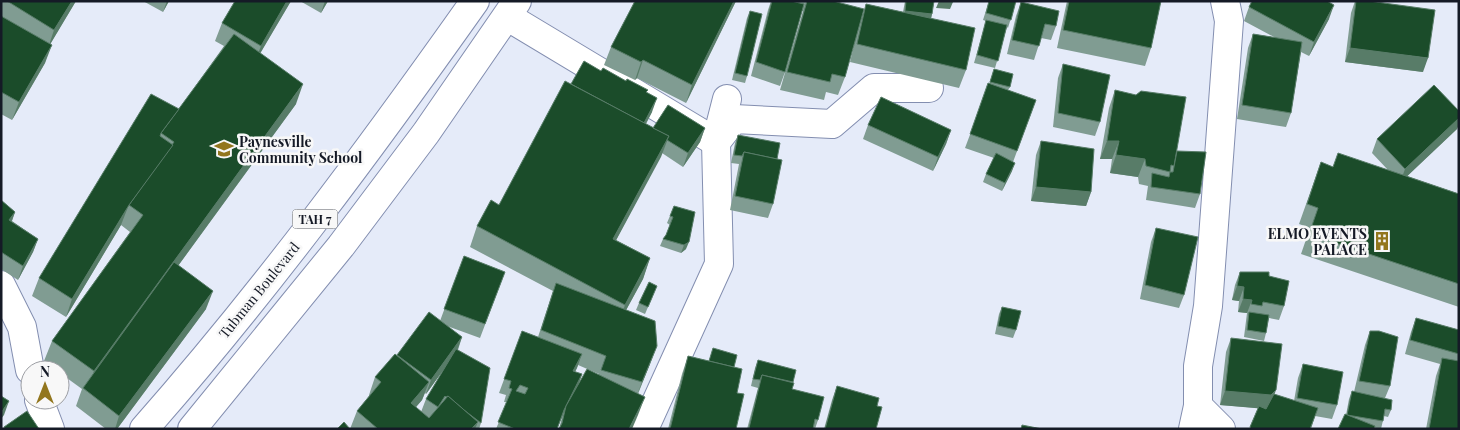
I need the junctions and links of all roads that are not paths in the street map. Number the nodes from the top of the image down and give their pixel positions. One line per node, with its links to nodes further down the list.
1 (475, 1): 12 (main road, Tubman Boulevard / TAH 7)
2 (1225, 1): 10 (main road)
3 (513, 9): 6 (main road); 13 (main road, TAH 7)
4 (929, 88): 6 (main road)
5 (727, 99): 6 (main road)
6 (716, 142): 14 (main road)
7 (1, 286): 8 (main road)
8 (28, 360)
9 (43, 410): 11 (main road)
10 (1195, 417): 15 (main road)
11 (50, 429)
12 (144, 429)
13 (192, 429)
14 (644, 429)
15 (1221, 429)

